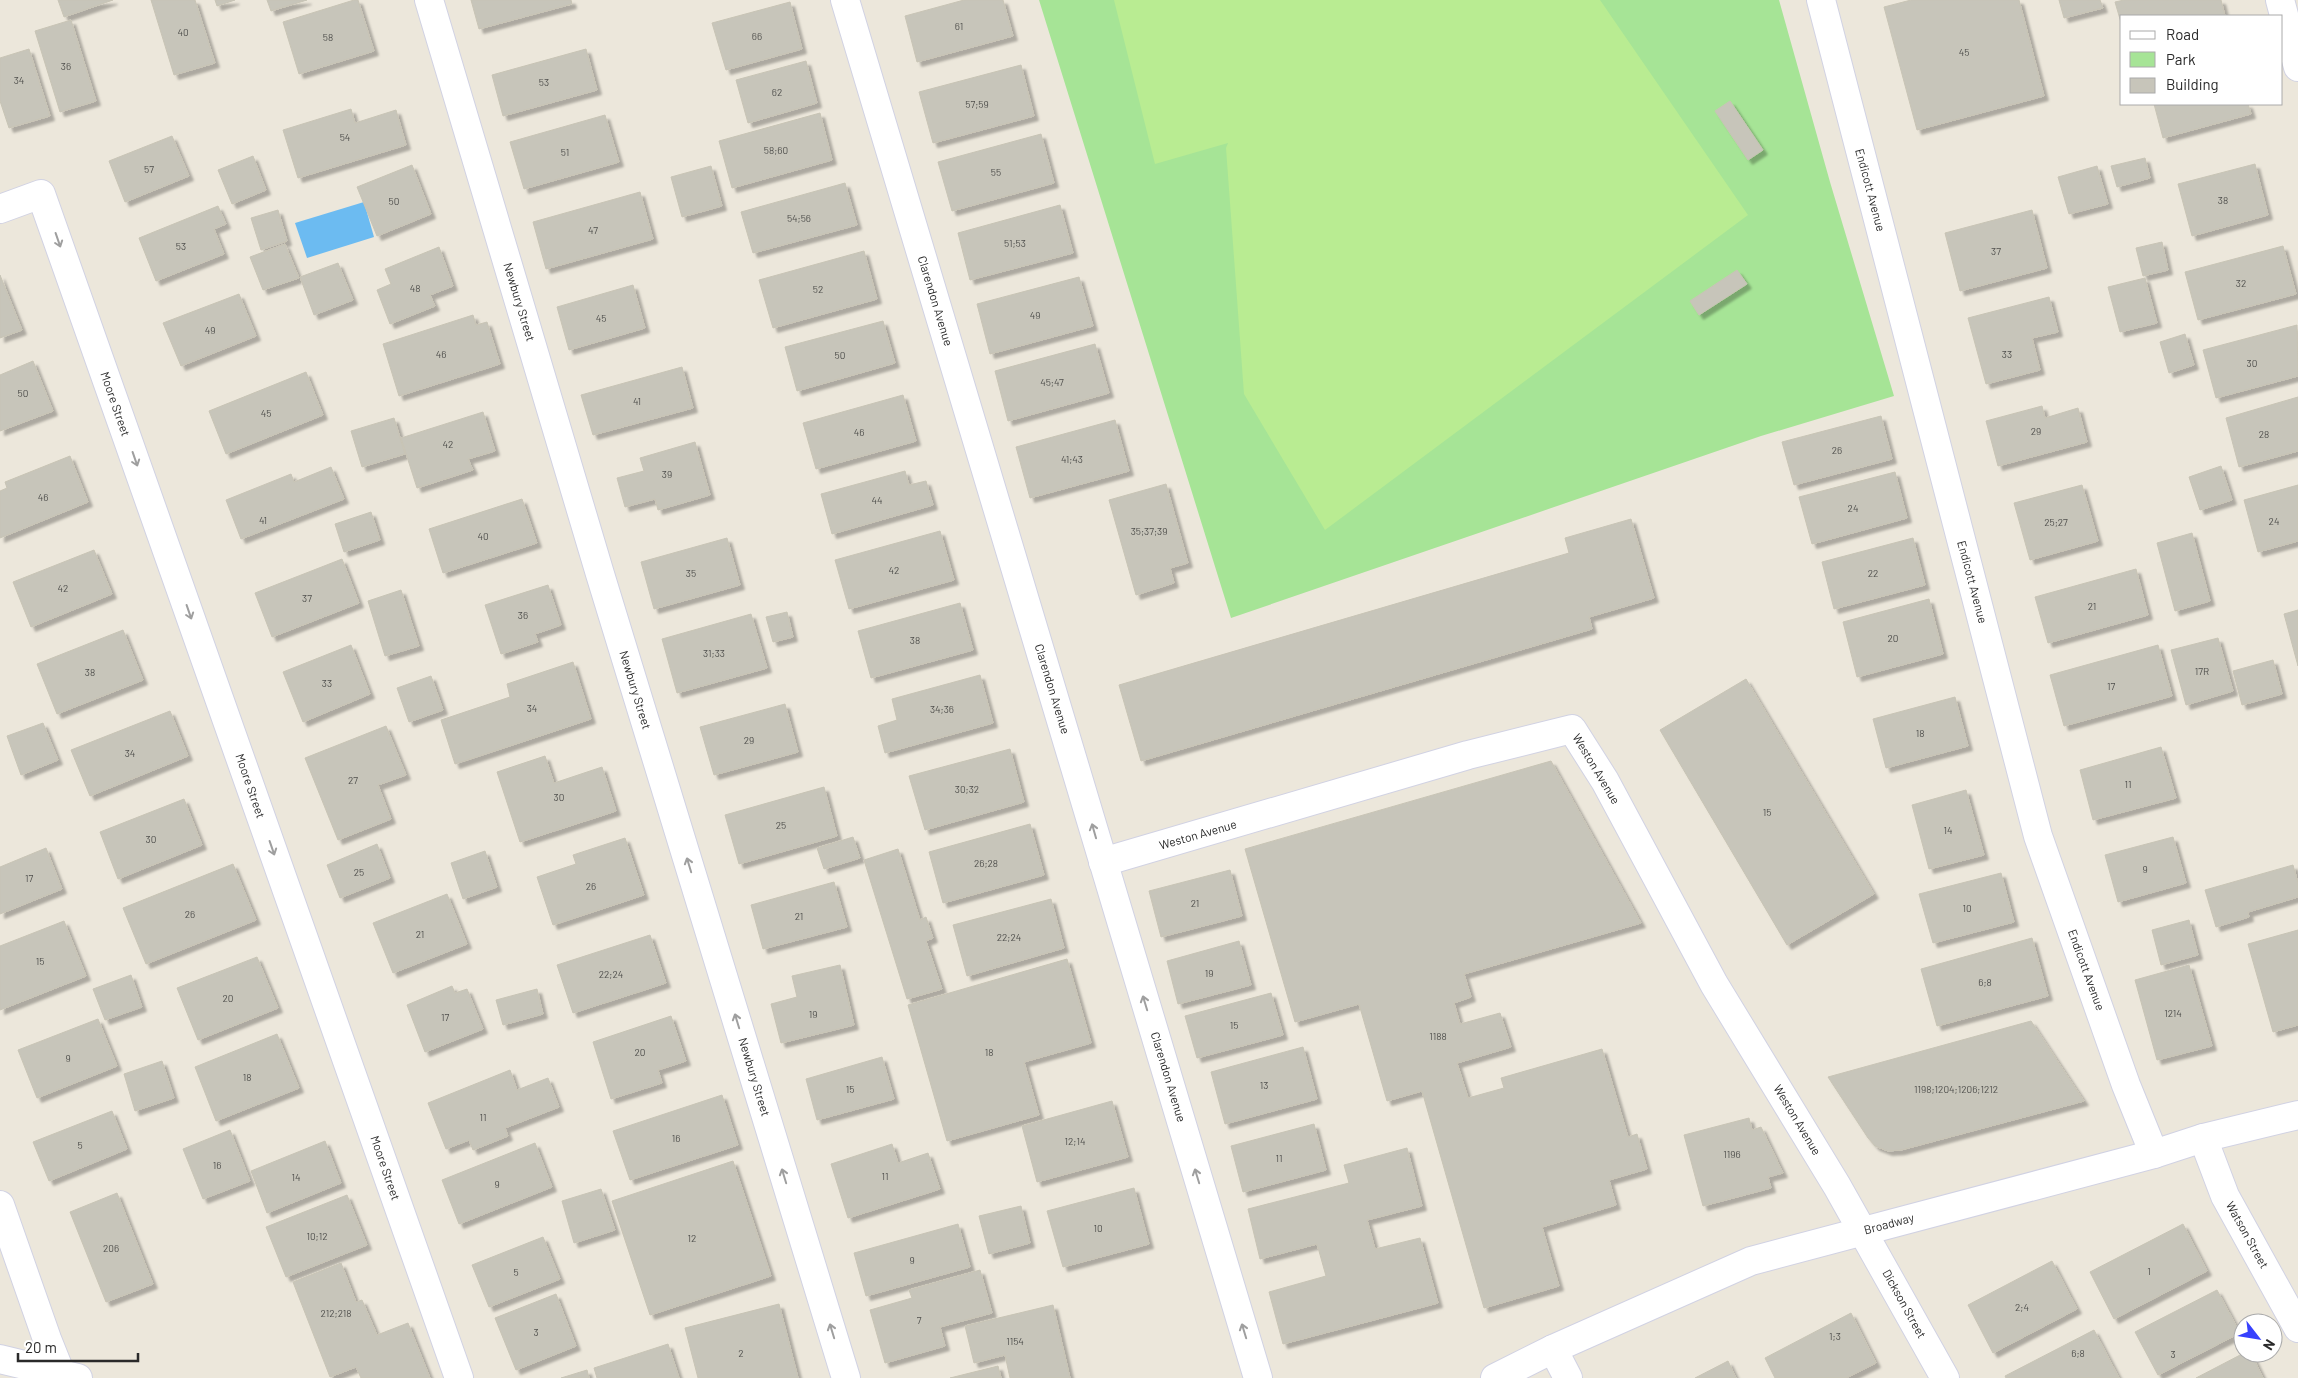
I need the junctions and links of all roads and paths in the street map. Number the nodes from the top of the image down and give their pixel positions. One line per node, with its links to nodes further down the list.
1 (429, 0): 18 (street, Newbury Street, one-way to 1)
2 (845, 0): 7 (street, Clarendon Avenue, one-way to 2)
3 (1821, 0): 10 (street, Endicott Avenue)
4 (2280, 0): 5 (street)
5 (2298, 67)
6 (0, 209): 17 (street, Moore Street, one-way to 17)
7 (1103, 862): 12 (street, Weston Avenue); 19 (street, Clarendon Avenue, one-way to 7)
8 (2298, 1115): 9 (street, Broadway)
9 (2203, 1138): 10 (street, Broadway); 13 (street, Watson Street)
10 (2154, 1154): 12 (street, Broadway)
11 (0, 1205): 16 (street)
12 (1863, 1231): 14 (street, Broadway); 22 (street, Dickson Street)
13 (2298, 1328)
14 (1553, 1349): 20 (street, Broadway); 21 (street)
15 (0, 1359): 16 (street)
16 (70, 1376)
17 (459, 1378)
18 (846, 1378)
19 (1258, 1378)
20 (1495, 1378)
21 (1568, 1378)
22 (1945, 1378)

